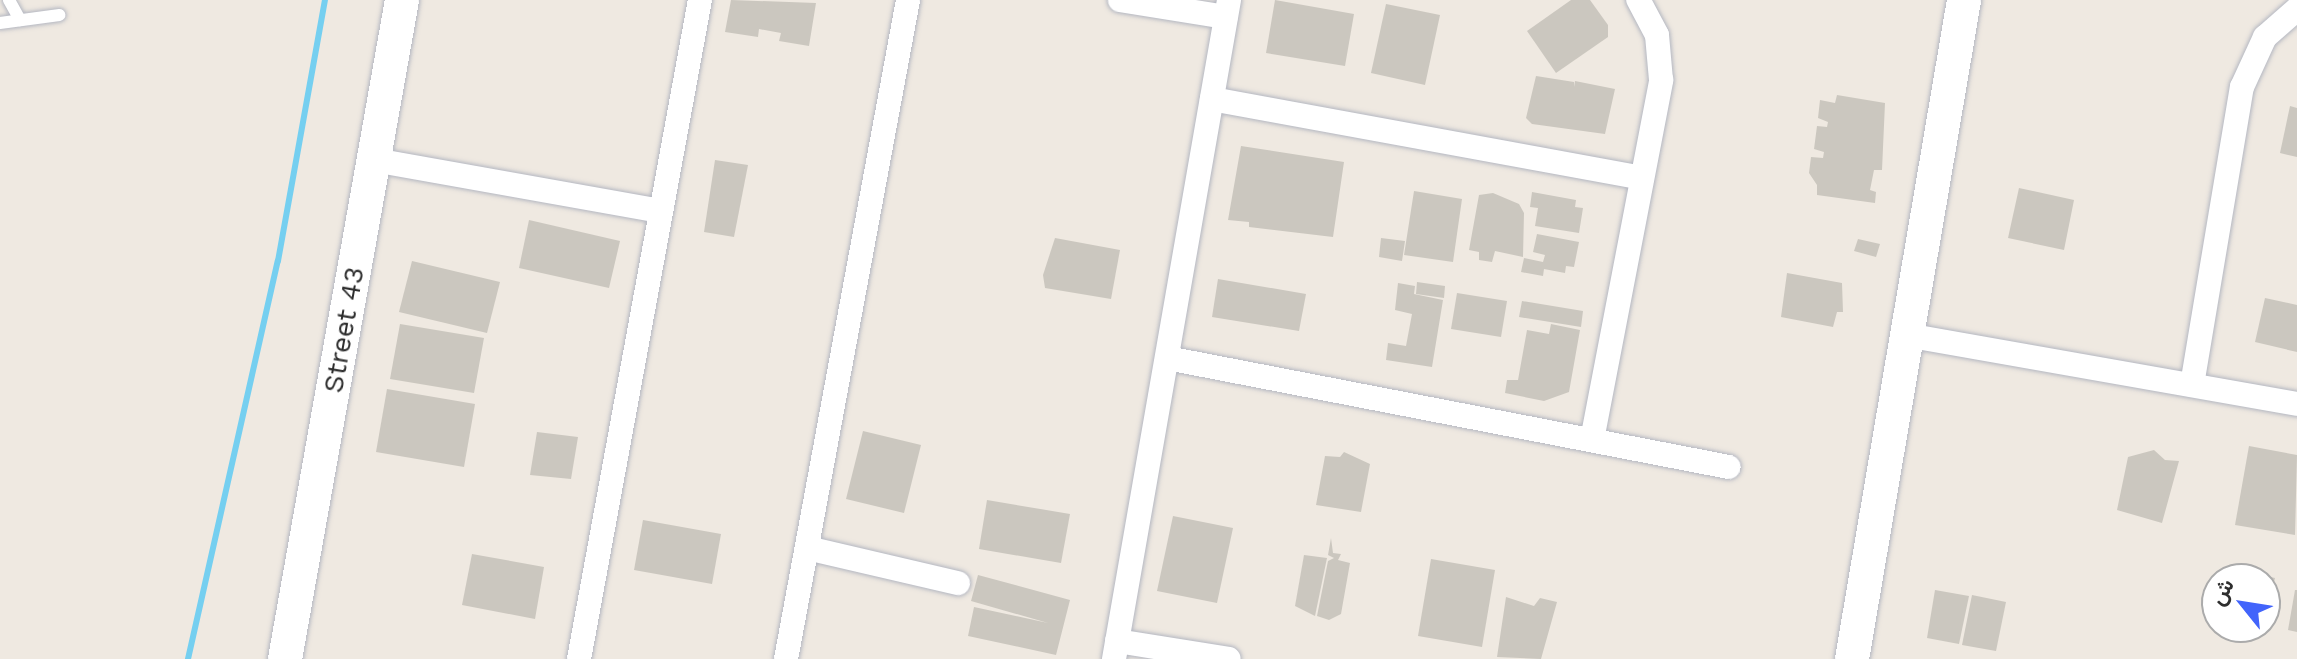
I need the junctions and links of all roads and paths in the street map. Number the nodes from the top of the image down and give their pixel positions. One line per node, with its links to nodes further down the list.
1 (9, 0): 11 (lane)
2 (402, 0): 14 (street, Street 43)
3 (700, 0): 16 (street)
4 (908, 0): 23 (street)
5 (1120, 0): 8 (street)
6 (1638, 0): 15 (street)
7 (1964, 0): 17 (street)
8 (1228, 8): 13 (street)
9 (2297, 9): 19 (street)
10 (59, 15): 11 (lane)
11 (20, 20): 12 (lane)
12 (0, 23)
13 (1212, 99): 15 (street); 18 (street)
14 (374, 160): 16 (street); 26 (street, Street 43)
15 (1642, 178): 21 (street)
16 (661, 211): 27 (street)
17 (1906, 335): 19 (street); 30 (street)
18 (1167, 358): 21 (street); 25 (street)
19 (2192, 385): 20 (street)
20 (2297, 404)
21 (1592, 440): 22 (street)
22 (1729, 467)
23 (807, 548): 24 (street); 28 (street)
24 (958, 583)
25 (1115, 650): 29 (street)
26 (285, 659)
27 (579, 659)
28 (786, 659)
29 (1229, 659)
30 (1852, 659)

